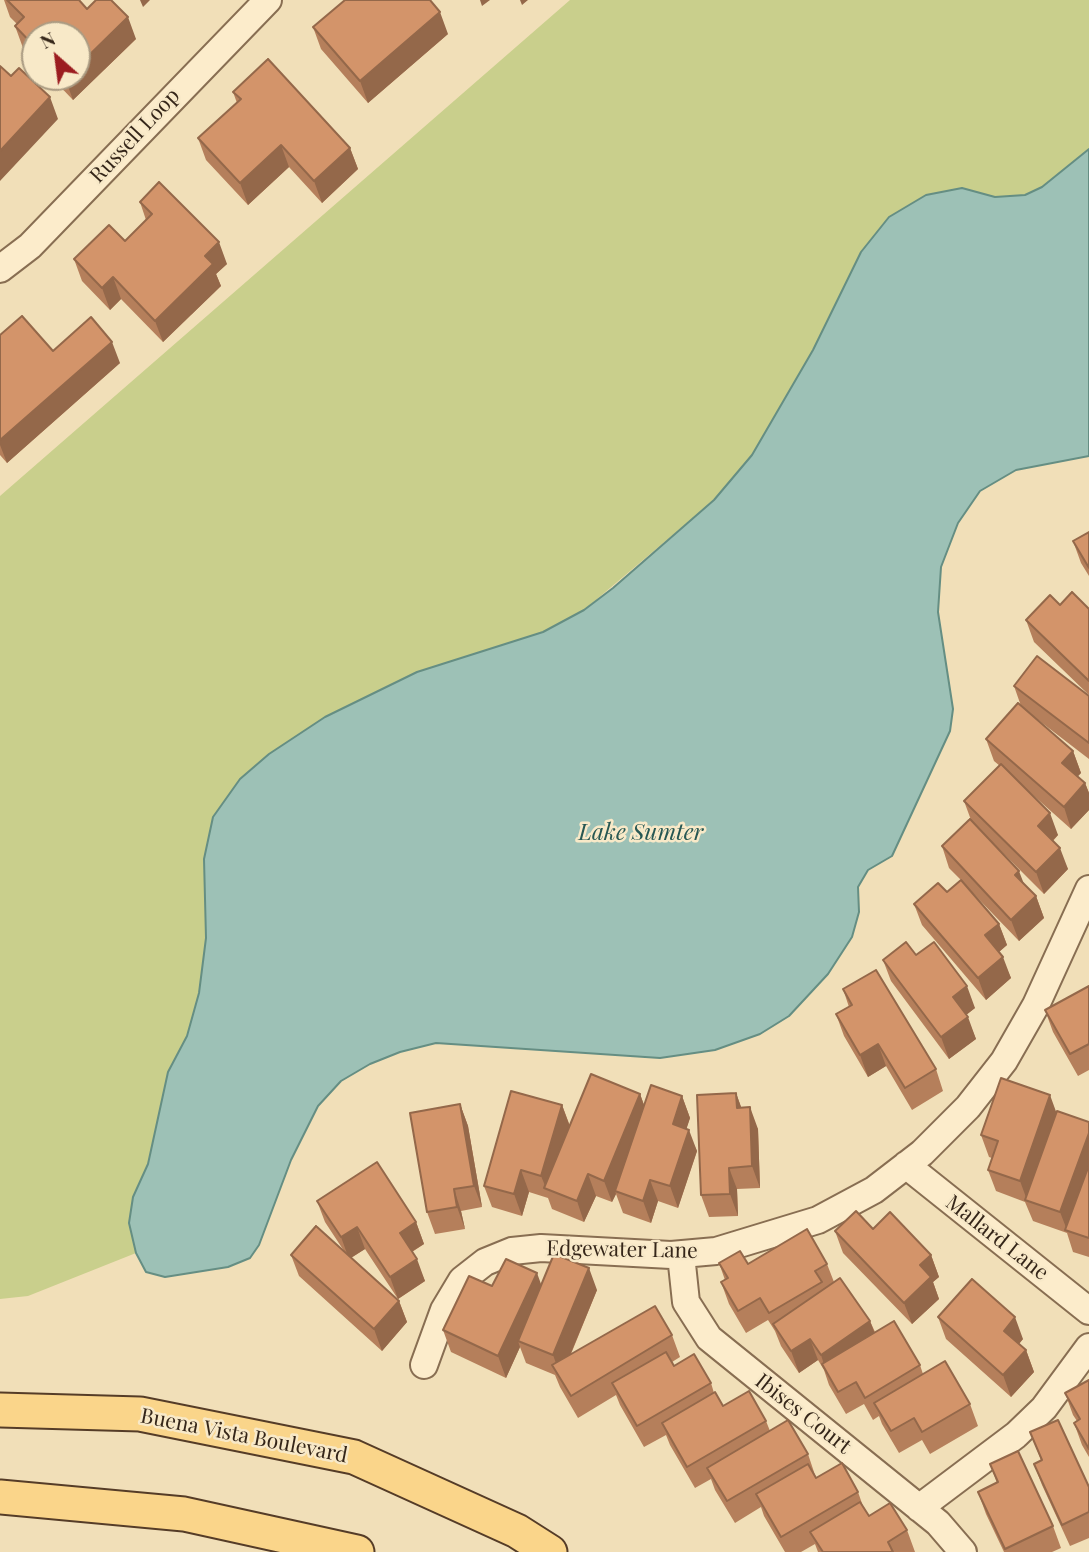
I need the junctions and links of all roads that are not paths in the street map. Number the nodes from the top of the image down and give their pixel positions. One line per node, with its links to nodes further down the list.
1 (268, 0): 2 (street, Russell Loop)
2 (0, 270)
3 (1089, 889): 4 (street, Edgewater Lane)
4 (1081, 930): 5 (street, Edgewater Lane)
5 (906, 1166): 6 (street, Edgewater Lane); 7 (street, Mallard Lane)
6 (681, 1255): 9 (street, Edgewater Lane); 12 (street, Ibises Court)
7 (1089, 1311)
8 (1089, 1347): 12 (street)
9 (424, 1365)
10 (0, 1410): 14 (main road, Buena Vista Boulevard)
11 (0, 1497): 13 (main road)
12 (919, 1507): 15 (street, Ibises Court)
13 (354, 1551)
14 (550, 1552)
15 (962, 1552)

